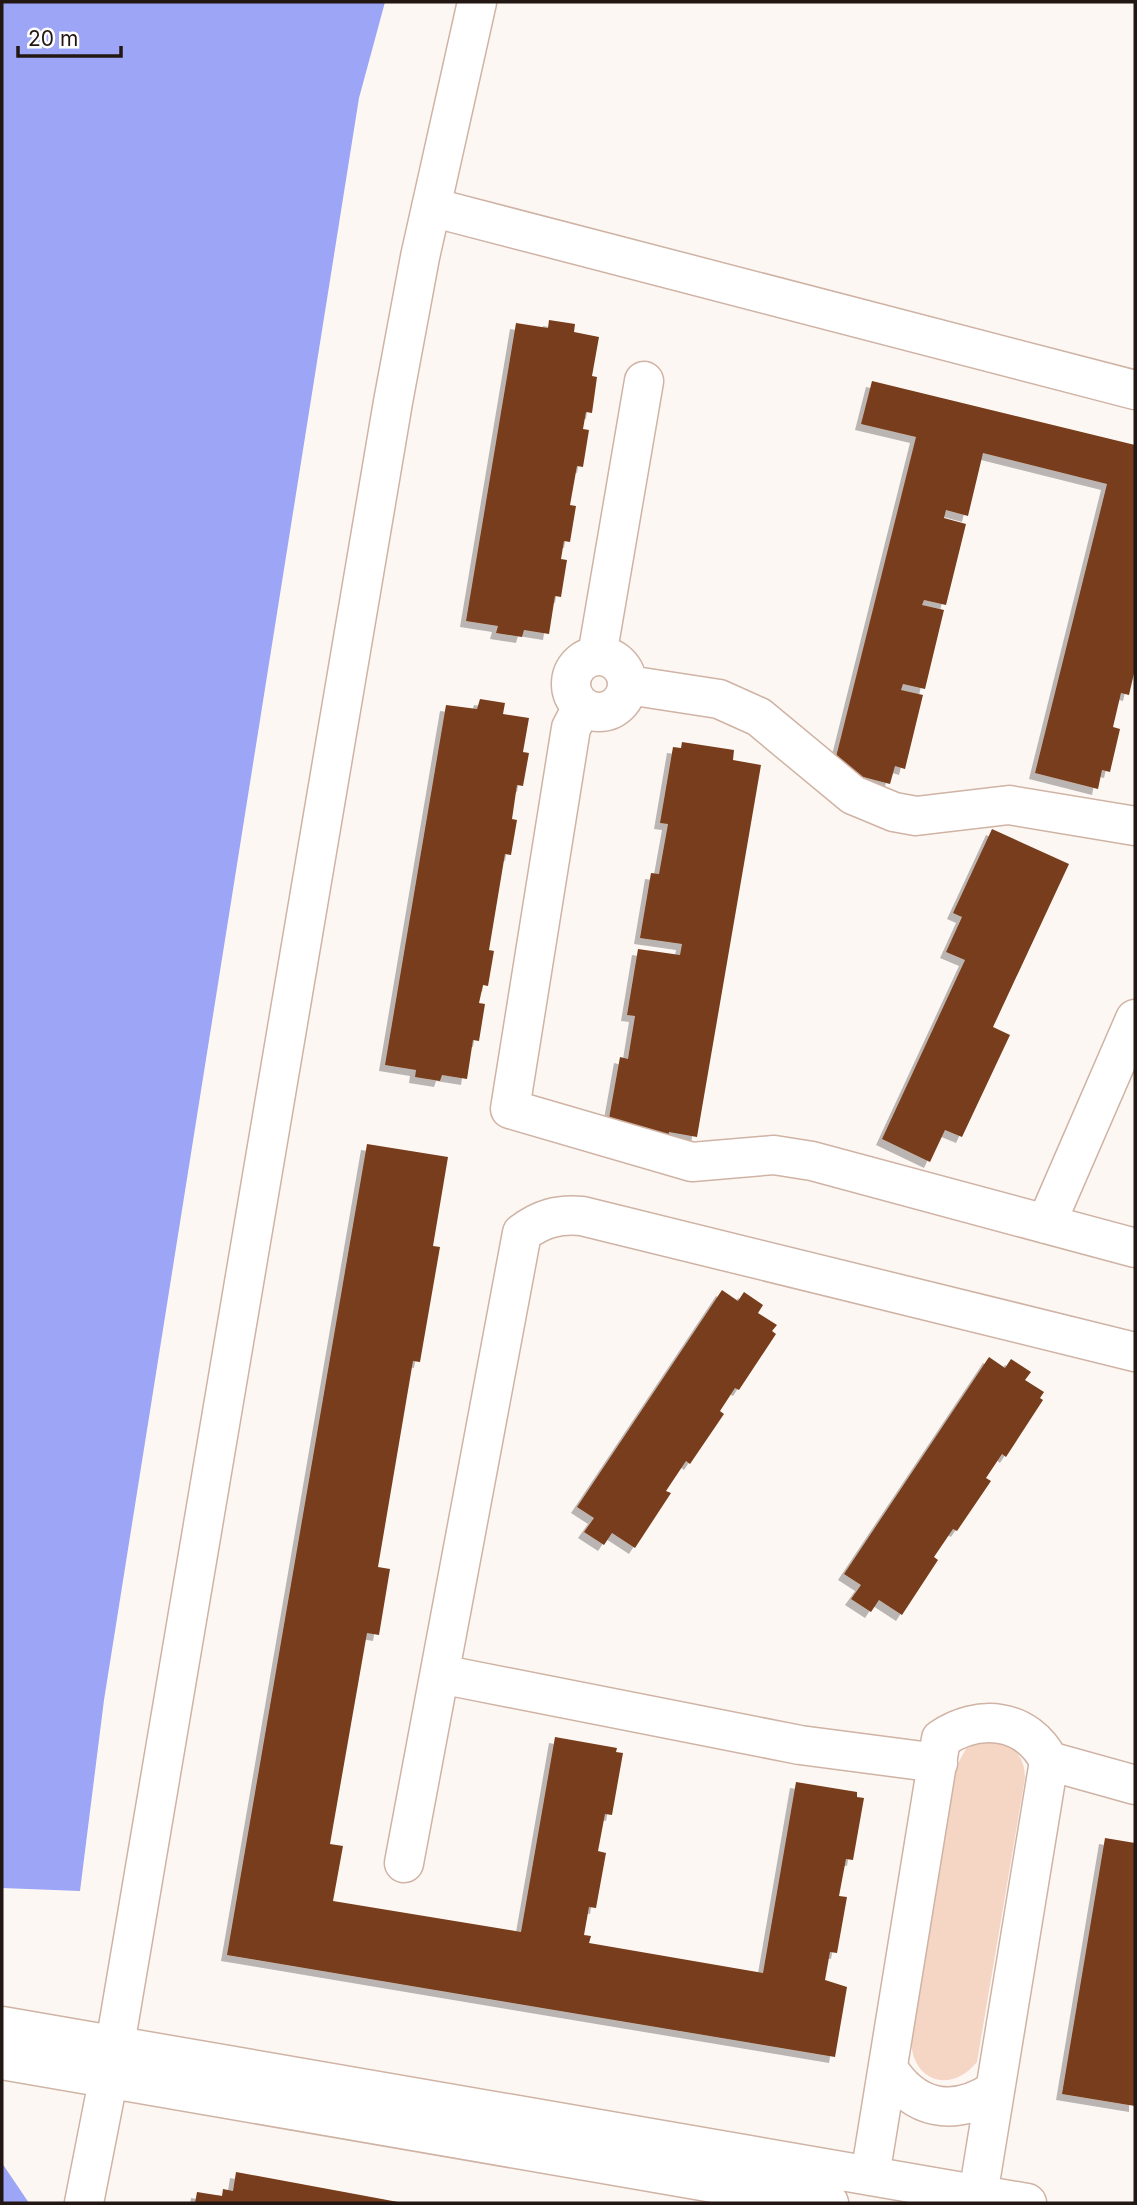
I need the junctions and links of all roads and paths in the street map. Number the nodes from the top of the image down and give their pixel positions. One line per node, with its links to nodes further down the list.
1 (477, 2): 2 (street)
2 (431, 207): 4 (street); 20 (street)
3 (645, 380): 5 (street)
4 (1135, 390)
5 (597, 656): 6 (street); 7 (street)
6 (628, 685): 7 (street); 8 (street)
7 (583, 707): 10 (street)
8 (1135, 826)
9 (1135, 1019): 10 (street)
10 (1046, 1224): 11 (street)
11 (1135, 1248)
12 (1135, 1352): 13 (street)
13 (440, 1674): 15 (street); 17 (street)
14 (1049, 1761): 15 (street); 16 (street); 22 (street)
15 (938, 1763): 21 (street)
16 (1135, 1785)
17 (404, 1863)
18 (2, 2026): 20 (street)
19 (2, 2060): 20 (street)
20 (112, 2061): 23 (street); 25 (street); 26 (street)
21 (888, 2068): 22 (street); 23 (street)
22 (995, 2090): 24 (street)
23 (870, 2176): 24 (street)
24 (978, 2195): 27 (street)
25 (84, 2203)
26 (829, 2203)
27 (1027, 2203)

